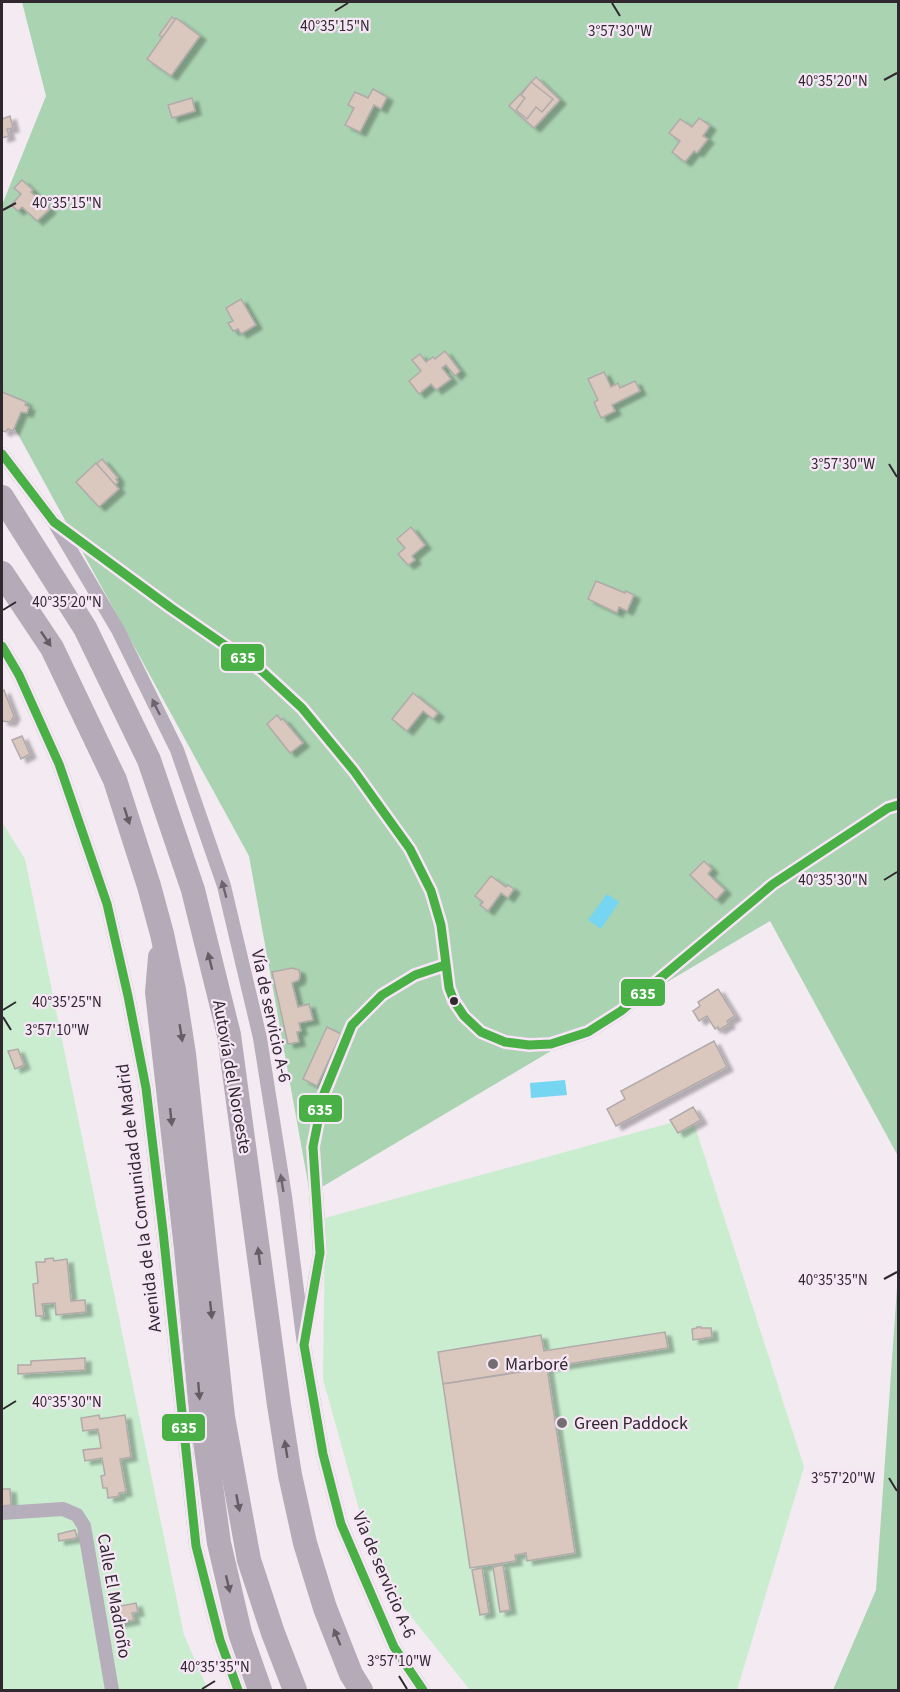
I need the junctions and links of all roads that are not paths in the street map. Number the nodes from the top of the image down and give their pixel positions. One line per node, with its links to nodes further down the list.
1 (2, 454): 3 (street, Vía de servicio A-6)
2 (2, 497): 15 (highway, Autovía del Noroeste, one-way to 2)
3 (54, 522): 8 (street); 9 (street, Vía de servicio A-6, one-way to 3)
4 (2, 573): 7 (highway, one-way to 7)
5 (2, 646): 12 (street, Avenida de la Comunidad de Madrid)
6 (898, 805): 8 (street)
7 (162, 934): 13 (highway, one-way to 13); 14 (highway, one-way to 14)
8 (445, 965): 9 (street)
9 (304, 1345): 16 (street, Vía de servicio A-6)
10 (2, 1513): 11 (street, Calle El Madroño)
11 (112, 1690)
12 (238, 1690)
13 (260, 1690)
14 (295, 1690)
15 (360, 1690)
16 (423, 1690)

